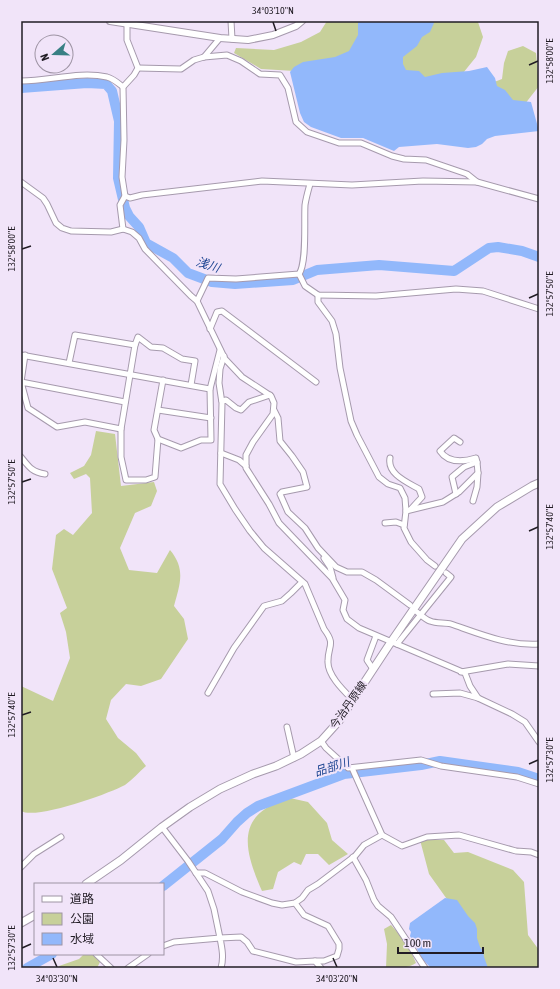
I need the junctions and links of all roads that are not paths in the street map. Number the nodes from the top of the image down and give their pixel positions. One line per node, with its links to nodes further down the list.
1 (110, 21): 4 (street)
2 (231, 21): 6 (street)
3 (302, 21): 6 (street)
4 (128, 24): 5 (street); 8 (street)
5 (220, 38): 6 (street); 7 (street)
6 (232, 39)
7 (204, 57): 8 (street); 12 (street)
8 (138, 68): 10 (street)
9 (21, 81): 10 (street)
10 (123, 86): 14 (street)
11 (21, 182): 16 (street)
12 (477, 182): 13 (street); 15 (street)
13 (310, 184): 14 (street); 17 (street)
14 (125, 196): 16 (street)
15 (539, 199)
16 (123, 229): 19 (street)
17 (299, 274): 18 (street); 19 (street)
18 (318, 296): 20 (street); 52 (street)
19 (197, 301): 21 (street)
20 (539, 308)
21 (210, 330): 23 (street); 30 (street)
22 (136, 345): 26 (street); 27 (street); 31 (street)
23 (220, 350): 25 (street); 32 (street)
24 (23, 355): 26 (street); 29 (street)
25 (224, 356): 33 (street); 34 (street)
26 (69, 363): 27 (street)
27 (130, 374): 28 (street); 35 (street)
28 (163, 380): 31 (street); 37 (street)
29 (21, 382): 35 (street); 39 (street)
30 (316, 382)
31 (191, 385): 32 (street)
32 (210, 389): 38 (street)
33 (270, 395): 34 (street); 36 (street)
34 (222, 401): 42 (street)
35 (125, 402): 39 (street)
36 (274, 409): 46 (street); 55 (street)
37 (158, 410): 38 (street); 40 (street)
38 (211, 418): 40 (street)
39 (121, 429): 40 (street)
40 (158, 439)
41 (460, 442): 45 (street)
42 (221, 453): 46 (street); 59 (street)
43 (21, 457): 48 (street)
44 (390, 458): 52 (street)
45 (477, 462): 47 (street); 50 (street)
46 (246, 466): 58 (street)
47 (478, 473): 50 (street); 51 (street)
48 (45, 474)
49 (539, 483): 63 (main road, 今治丹原線)
50 (456, 494): 52 (street)
51 (473, 501)
52 (408, 511): 54 (street)
53 (385, 523): 54 (street)
54 (404, 525): 56 (street)
55 (318, 548): 58 (street); 60 (street)
56 (435, 566)
57 (446, 573): 61 (street)
58 (334, 581): 62 (street)
59 (302, 582): 68 (street); 71 (street)
60 (410, 605)
61 (419, 614): 63 (street); 64 (street)
62 (376, 636): 63 (street); 66 (street)
63 (394, 643): 66 (main road, 今治丹原線); 67 (street)
64 (539, 644)
65 (539, 666): 67 (street)
66 (373, 669): 71 (main road, 今治丹原線)
67 (461, 672): 70 (street)
68 (208, 693)
69 (432, 694): 70 (street)
70 (478, 698): 74 (street)
71 (353, 700): 73 (main road, 今治丹原線)
72 (287, 727): 75 (street)
73 (321, 741): 75 (main road, 今治丹原線); 76 (street)
74 (539, 742)
75 (294, 758): 78 (main road, 今治丹原線)
76 (352, 768): 77 (street); 79 (street)
77 (539, 784)
78 (162, 827): 84 (street); 85 (main road, 今治丹原線)
79 (382, 834): 81 (street); 82 (street)
80 (61, 837): 83 (street)
81 (539, 855)
82 (353, 858): 86 (street); 98 (street)
83 (21, 867)
84 (196, 873): 86 (street); 89 (street)
85 (87, 883)
86 (295, 903): 93 (street)
87 (34, 916): 88 (main road)
88 (21, 923)
89 (220, 938): 90 (street); 93 (street); 96 (street)
90 (164, 946)
91 (97, 955): 94 (street)
92 (147, 955): 95 (street)
93 (315, 961): 97 (street)
94 (111, 968)
95 (128, 968)
96 (221, 968)
97 (321, 968)
98 (425, 968)

